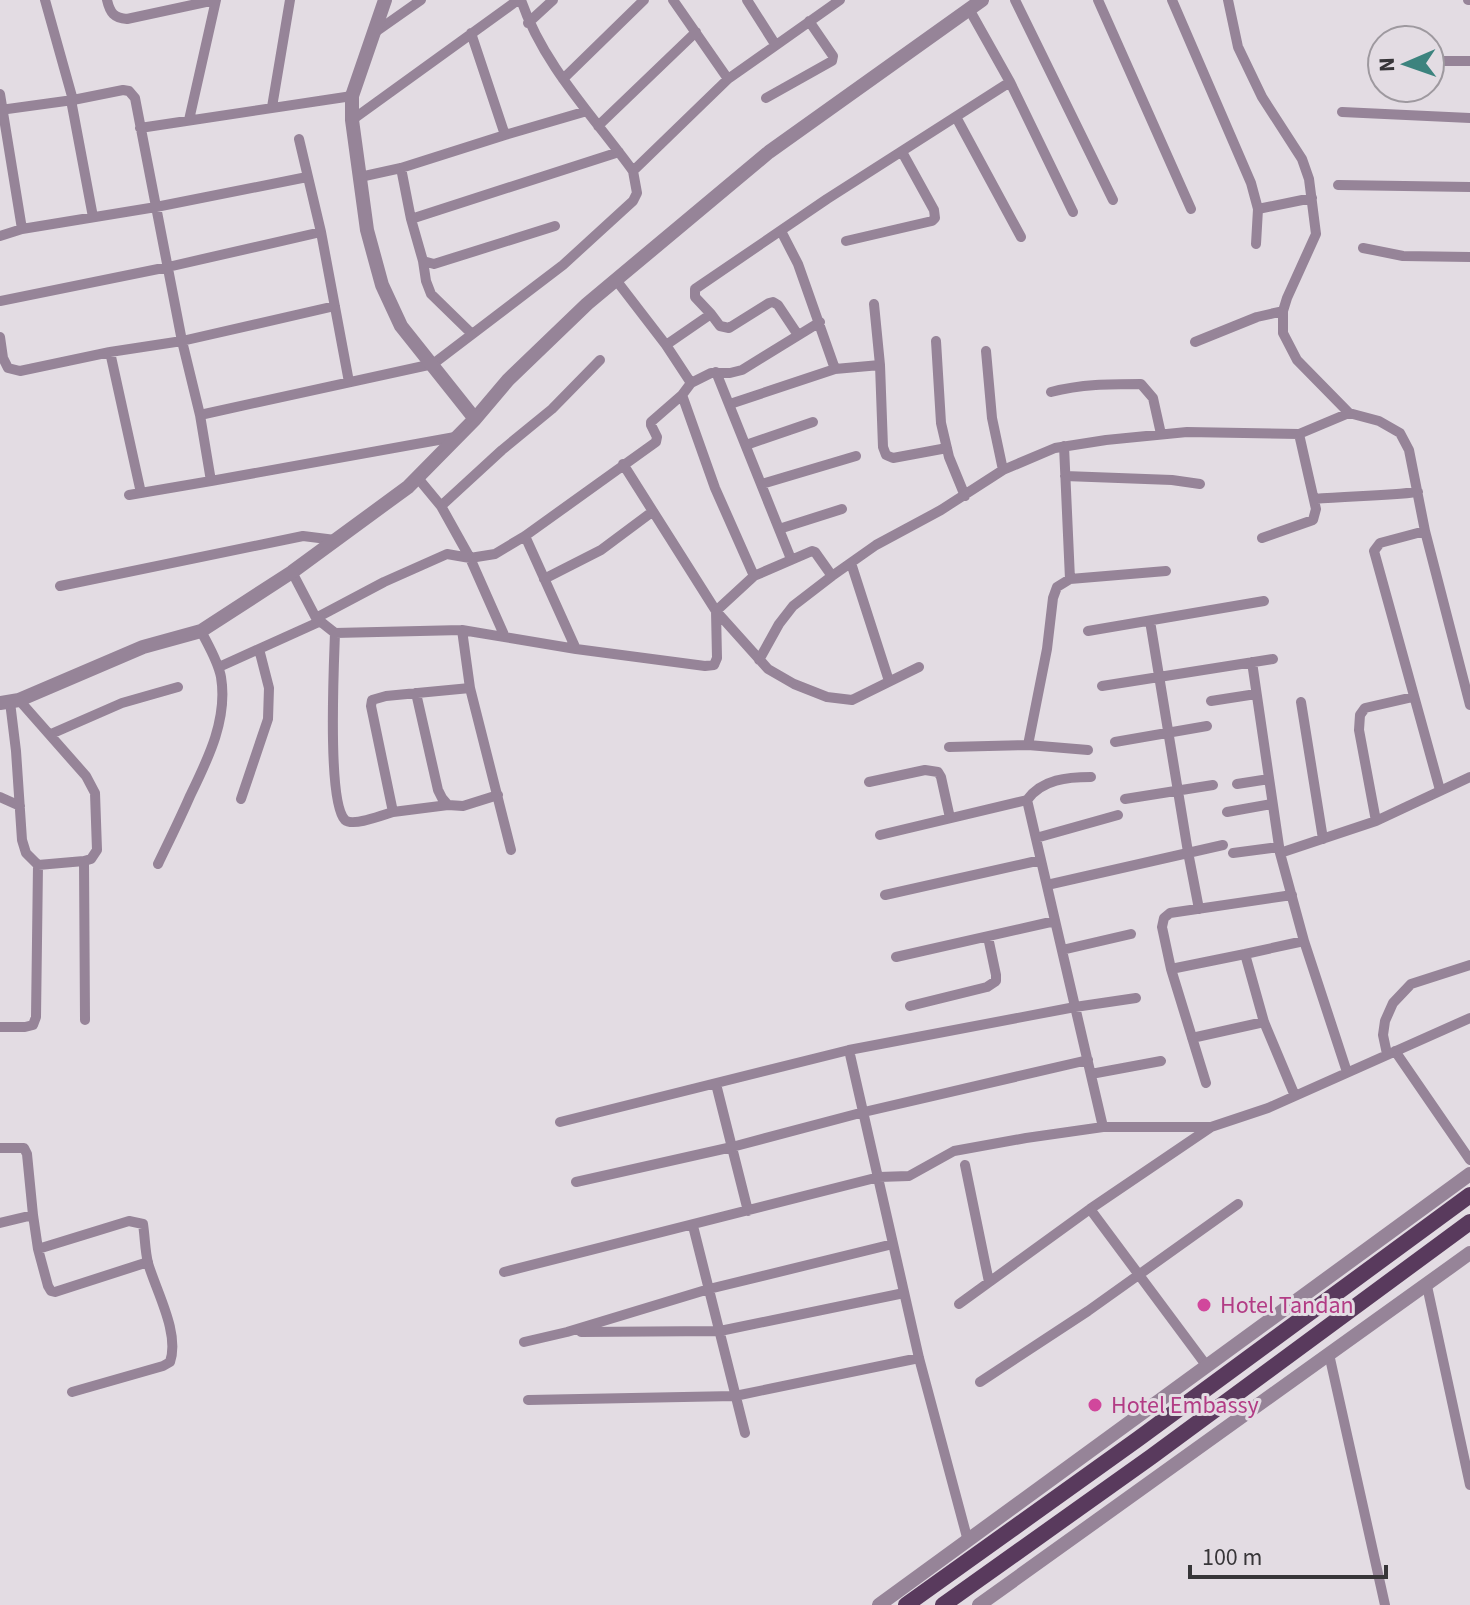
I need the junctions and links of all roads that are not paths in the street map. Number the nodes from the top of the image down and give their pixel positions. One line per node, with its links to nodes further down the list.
1 (45, 0): 32 (street)
2 (107, 0): 3 (street)
3 (215, 0): 39 (street)
4 (290, 0): 33 (street)
5 (385, 0): 22 (street)
6 (421, 0): 22 (street)
7 (520, 0): 19 (street); 21 (street)
8 (553, 0): 19 (street)
9 (644, 0): 26 (street)
10 (673, 0): 20 (street)
11 (747, 0): 23 (street)
12 (840, 0): 18 (street)
13 (1015, 0): 54 (street)
14 (1098, 0): 56 (street)
15 (1172, 0): 57 (street)
16 (1228, 0): 53 (street)
17 (976, 4): 28 (street); 73 (street)
18 (809, 21): 23 (street); 31 (street)
19 (528, 23): 26 (street)
20 (696, 32): 27 (street); 41 (street)
21 (471, 33): 40 (street); 43 (street)
22 (373, 34): 30 (street)
23 (775, 44): 27 (street)
24 (1446, 61): 25 (street)
25 (1470, 61)
26 (563, 79): 35 (street)
27 (728, 79): 48 (street)
28 (1010, 82): 37 (street); 58 (street)
29 (0, 94): 34 (street)
30 (352, 96): 33 (street); 40 (street)
31 (766, 98)
32 (72, 100): 34 (street); 42 (street); 59 (street)
33 (272, 107): 39 (street)
34 (1, 110): 62 (street)
35 (587, 111): 41 (street); 43 (street)
36 (1342, 112): 38 (street)
37 (956, 117): 46 (street); 66 (street)
38 (1470, 118)
39 (189, 120): 42 (street)
40 (352, 120): 50 (street)
41 (598, 126): 45 (street)
42 (140, 128): 55 (street)
43 (505, 135): 47 (street)
44 (299, 139): 49 (street)
45 (619, 152): 48 (street); 60 (street)
46 (902, 152): 63 (street); 67 (street)
47 (401, 168): 50 (street); 60 (street)
48 (633, 171): 80 (street)
49 (307, 177): 55 (street); 64 (street)
50 (360, 177): 90 (street)
51 (1338, 185): 52 (street)
52 (1470, 187)
53 (1312, 198): 57 (street); 77 (street)
54 (1113, 200)
55 (156, 207): 59 (street); 72 (street)
56 (1191, 209)
57 (1258, 209): 68 (street)
58 (1073, 212)
59 (93, 217): 62 (street)
60 (411, 219): 71 (street)
61 (555, 226): 71 (street)
62 (22, 229): 65 (street)
63 (781, 231): 78 (street); 79 (street)
64 (321, 232): 72 (street); 76 (street)
65 (0, 236)
66 (1021, 237)
67 (846, 241)
68 (1256, 244)
69 (1363, 248): 70 (street)
70 (1470, 257)
71 (423, 261): 80 (street)
72 (168, 267): 74 (street); 83 (street)
73 (616, 280): 86 (street); 101 (street)
74 (0, 301)
75 (874, 304): 91 (street)
76 (335, 306): 83 (street); 94 (street)
77 (1283, 311): 85 (street); 99 (street)
78 (711, 314): 81 (street); 86 (street)
79 (820, 322): 81 (street); 92 (street)
80 (472, 334): 90 (street)
81 (798, 335): 93 (street)
82 (0, 337): 88 (street)
83 (182, 341): 88 (street); 100 (street)
84 (936, 341): 108 (street)
85 (1195, 342)
86 (666, 345): 95 (street)
87 (986, 351): 111 (street)
88 (110, 352): 118 (street)
89 (600, 360): 122 (street)
90 (433, 364): 94 (street); 101 (street)
91 (880, 365): 92 (street); 108 (street)
92 (835, 369): 98 (street)
93 (716, 372): 95 (street); 98 (street)
94 (349, 382): 100 (street)
95 (691, 383): 97 (street)
96 (1051, 392): 103 (street)
97 (682, 395): 110 (street); 135 (street)
98 (730, 404): 106 (street)
99 (1349, 413): 104 (street); 117 (street)
100 (200, 415): 114 (street)
101 (475, 419): 105 (street)
102 (813, 422): 106 (street)
103 (1161, 434): 104 (street); 107 (street)
104 (1299, 434): 121 (street)
105 (457, 437): 113 (street); 114 (street)
106 (746, 445): 115 (street)
107 (1060, 447): 111 (street); 112 (street)
108 (947, 448): 120 (street)
109 (856, 456): 115 (street)
110 (623, 464): 124 (street); 127 (street)
111 (1003, 470): 120 (street)
112 (1065, 476): 116 (street); 138 (street)
113 (417, 477): 122 (street); 129 (street)
114 (211, 481): 118 (street)
115 (762, 484): 125 (street)
116 (1200, 484)
117 (1418, 492): 121 (street); 126 (street)
118 (141, 493): 119 (street)
119 (129, 495)
120 (965, 496): 132 (street)
121 (1314, 499): 128 (street)
122 (441, 506): 130 (street)
123 (842, 509): 125 (street)
124 (652, 512): 137 (street); 141 (street)
125 (779, 529): 131 (street)
126 (1425, 531): 157 (street); 164 (street)
127 (525, 536): 130 (street); 137 (street)
128 (1262, 538)
129 (335, 540): 134 (street); 139 (street)
130 (470, 558): 142 (street); 148 (street)
131 (791, 559): 135 (street); 136 (street)
132 (851, 563): 136 (street); 158 (street)
133 (1166, 571): 138 (street)
134 (292, 572): 142 (street); 145 (street)
135 (754, 576): 141 (street)
136 (832, 576): 152 (street)
137 (544, 579): 150 (street)
138 (1070, 579): 173 (street)
139 (60, 586)
140 (1264, 601): 143 (street)
141 (716, 611): 150 (street); 152 (street)
142 (318, 619): 147 (street); 149 (street)
143 (1150, 621): 146 (street); 156 (street)
144 (462, 630): 147 (street); 148 (street); 161 (street)
145 (201, 631): 154 (street); 166 (street)
146 (1088, 631)
147 (335, 633): 192 (street)
148 (505, 637): 150 (street)
149 (259, 649): 154 (street); 186 (street)
150 (576, 649)
151 (1273, 659): 153 (street)
152 (759, 660): 158 (street)
153 (1252, 662): 156 (street); 163 (street)
154 (219, 667): 207 (street)
155 (919, 667): 158 (street)
156 (1159, 676): 159 (street); 170 (street)
157 (1467, 678): 168 (street)
158 (889, 681)
159 (1102, 686)
160 (178, 687): 171 (street)
161 (470, 688): 162 (street); 184 (street)
162 (416, 693): 190 (street); 192 (street)
163 (1256, 694): 165 (street); 178 (street)
164 (1413, 697): 183 (street); 196 (street)
165 (1211, 701)
166 (10, 702): 171 (street); 191 (street)
167 (1301, 702): 199 (street)
168 (1470, 705)
169 (1207, 726): 170 (street)
170 (1168, 732): 172 (street); 182 (street)
171 (51, 734): 206 (street)
172 (1115, 742)
173 (1028, 745): 174 (street); 175 (street)
174 (949, 747)
175 (1088, 750)
176 (1091, 777): 188 (street)
177 (1470, 777): 183 (street)
178 (1269, 779): 180 (street); 189 (street)
179 (869, 782): 195 (street)
180 (1237, 784)
181 (1213, 785): 182 (street)
182 (1178, 790): 187 (street); 203 (street)
183 (1440, 790): 196 (street)
184 (498, 795): 190 (street); 201 (street)
185 (0, 797): 191 (street)
186 (241, 799)
187 (1125, 799)
188 (1027, 800): 195 (street); 198 (street)
189 (1272, 804): 193 (street); 202 (street)
190 (448, 805): 192 (street)
191 (20, 806): 208 (street)
192 (393, 812)
193 (1227, 812)
194 (1118, 815): 198 (street)
195 (950, 818): 197 (street)
196 (1376, 821): 199 (street)
197 (880, 835)
198 (1036, 838): 205 (street)
199 (1323, 839): 202 (street)
200 (1223, 845): 203 (street)
201 (511, 850)
202 (1280, 850): 204 (street); 211 (street)
203 (1188, 852): 209 (street); 212 (street)
204 (1233, 853)
205 (1041, 860): 209 (street); 210 (street)
206 (84, 861): 208 (street); 226 (street)
207 (158, 864)
208 (38, 865): 228 (street)
209 (1047, 885): 213 (street)
210 (885, 895)
211 (1292, 895): 212 (street); 216 (street)
212 (1199, 909): 221 (street)
213 (1055, 921): 215 (street); 217 (street)
214 (1131, 934): 217 (street)
215 (988, 937): 219 (street); 223 (street)
216 (1304, 941): 218 (street); 234 (street)
217 (1062, 950): 224 (street)
218 (1245, 954): 221 (street); 227 (street)
219 (896, 957)
220 (1470, 965): 231 (street)
221 (1171, 969): 229 (street)
222 (1136, 998): 224 (street)
223 (910, 1006)
224 (1075, 1007): 230 (street); 232 (street)
225 (1470, 1018): 231 (street)
226 (85, 1020)
227 (1264, 1022): 229 (street); 238 (street)
228 (0, 1027)
229 (1192, 1038): 236 (street)
230 (849, 1050): 237 (street); 239 (street)
231 (1391, 1053): 234 (street); 245 (street)
232 (1088, 1060): 235 (street); 239 (street)
233 (1161, 1061): 235 (street)
234 (1347, 1072): 238 (street)
235 (1091, 1074): 241 (street)
236 (1206, 1083)
237 (716, 1084): 240 (street); 243 (street)
238 (1295, 1096): 242 (street)
239 (864, 1112): 243 (street); 248 (street)
240 (560, 1122)
241 (1103, 1127): 242 (street); 248 (street)
242 (1211, 1127): 252 (street)
243 (732, 1147): 249 (street); 253 (street)
244 (0, 1148): 254 (street)
245 (1470, 1160)
246 (965, 1165): 264 (street)
247 (1470, 1174): 274 (street)
248 (879, 1177): 253 (street); 258 (street)
249 (576, 1182)
250 (1470, 1195): 283 (main road)
251 (1238, 1204): 263 (street)
252 (1090, 1209): 263 (street); 264 (street)
253 (748, 1211): 257 (street)
254 (33, 1215): 256 (street); 259 (street)
255 (1470, 1222): 284 (main road)
256 (0, 1223)
257 (693, 1226): 262 (street); 266 (street)
258 (893, 1244): 266 (street); 267 (street)
259 (38, 1249): 261 (street); 261 (street)
260 (1470, 1253): 265 (street)
261 (148, 1262): 276 (street)
262 (504, 1272)
263 (1138, 1275): 274 (street); 275 (street)
264 (989, 1282): 268 (street)
265 (1427, 1286): 272 (street); 280 (street)
266 (709, 1289): 269 (street); 270 (street)
267 (904, 1293): 269 (street); 273 (street)
268 (959, 1304)
269 (720, 1331): 270 (street); 277 (street)
270 (567, 1332): 271 (street)
271 (524, 1342)
272 (1329, 1354): 285 (street); 286 (street)
273 (919, 1358): 277 (street); 281 (street)
274 (1206, 1365): 281 (street)
275 (980, 1382)
276 (72, 1392)
277 (735, 1396): 278 (street); 279 (street)
278 (528, 1400)
279 (745, 1433)
280 (1470, 1485)
281 (968, 1541): 282 (street)
282 (879, 1605)
283 (906, 1605)
284 (943, 1605)
285 (979, 1605)
286 (1385, 1605)

